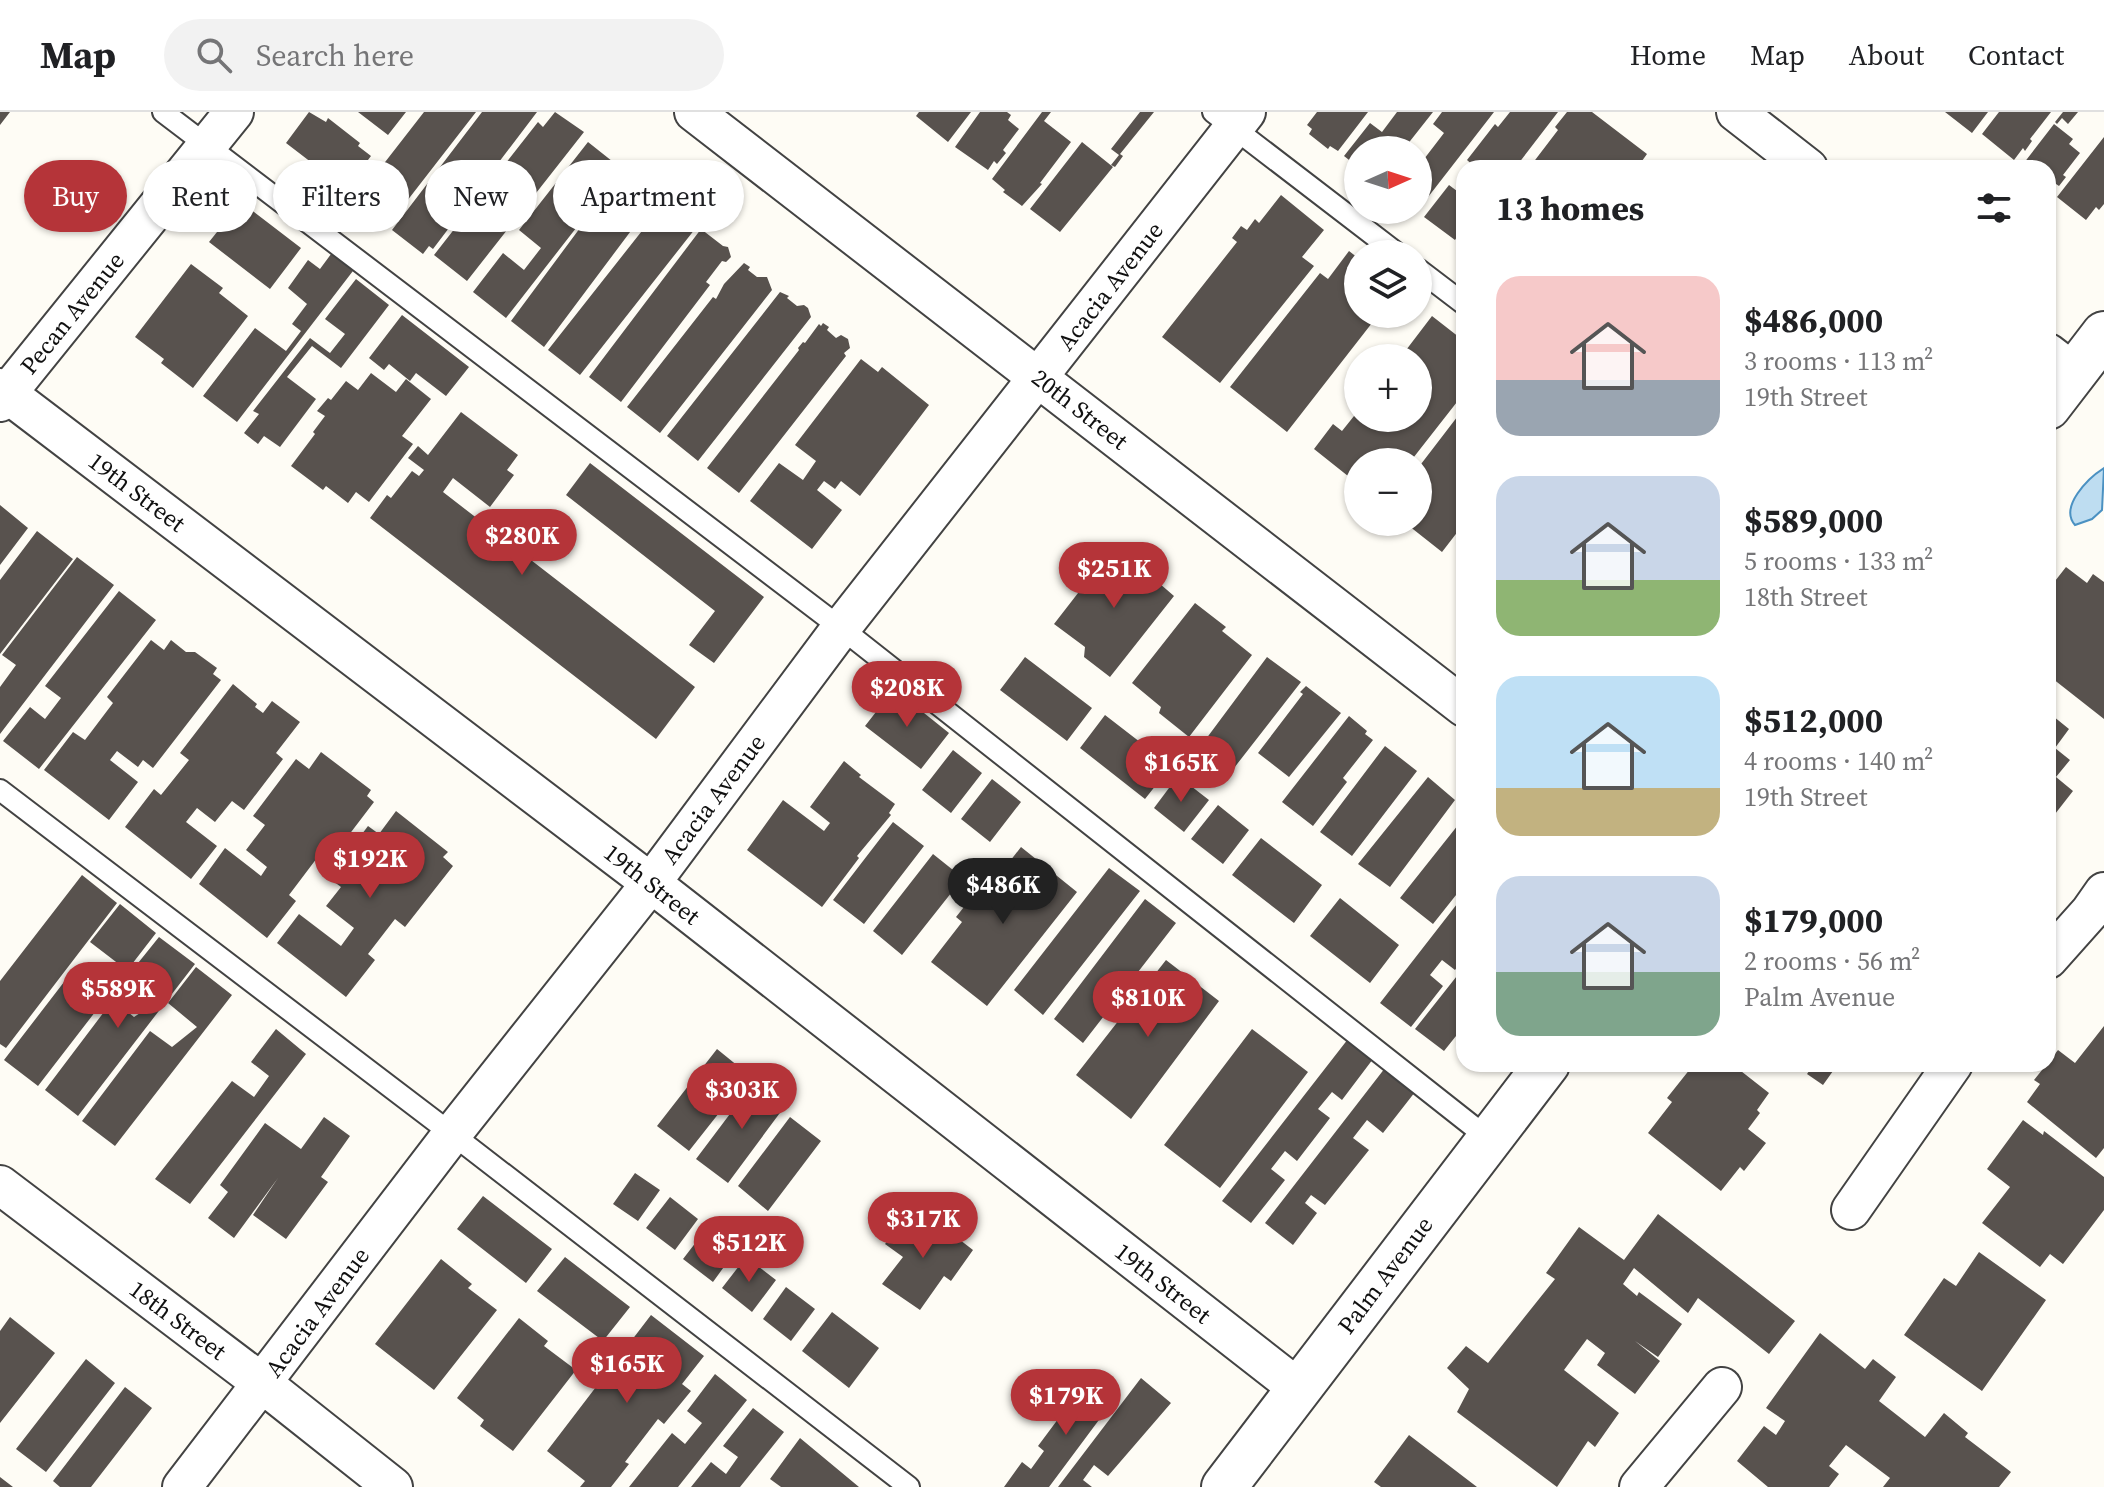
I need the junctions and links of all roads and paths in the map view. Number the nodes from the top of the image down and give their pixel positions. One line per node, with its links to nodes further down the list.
1 (163, 112): 6 (lane)
2 (234, 112): 6 (street, Pecan Avenue)
3 (694, 112): 12 (street, 20th Street)
4 (1736, 112): 7 (street)
5 (1231, 117): 8 (lane); 12 (street, Acacia Avenue)
6 (207, 147): 14 (street, Pecan Avenue); 15 (lane)
7 (1798, 160)
8 (1381, 240)
9 (1432, 280): 10 (lane)
10 (1456, 298)
11 (2104, 334): 13 (street)
12 (1039, 377): 15 (street, Acacia Avenue); 16 (street, 20th Street)
13 (2057, 378)
14 (2, 394): 18 (street, 19th Street)
15 (841, 628): 18 (street, Acacia Avenue); 24 (lane)
16 (1456, 701)
17 (0, 790): 23 (lane)
18 (651, 883): 23 (street, Acacia Avenue); 29 (street, 19th Street)
19 (2104, 892): 20 (street)
20 (2056, 950)
21 (1541, 1072): 24 (street, Palm Avenue)
22 (1947, 1072): 26 (street)
23 (452, 1134): 27 (street, Acacia Avenue); 33 (lane)
24 (1489, 1139): 29 (street, Palm Avenue)
25 (0, 1185): 27 (street, 18th Street)
26 (1851, 1210)
27 (263, 1384): 31 (street, Acacia Avenue); 32 (street, 18th Street)
28 (1722, 1387): 30 (street)
29 (1299, 1389): 34 (street, Palm Avenue)
30 (1649, 1484)
31 (182, 1487)
32 (393, 1487)
33 (909, 1487)
34 (1224, 1487)

